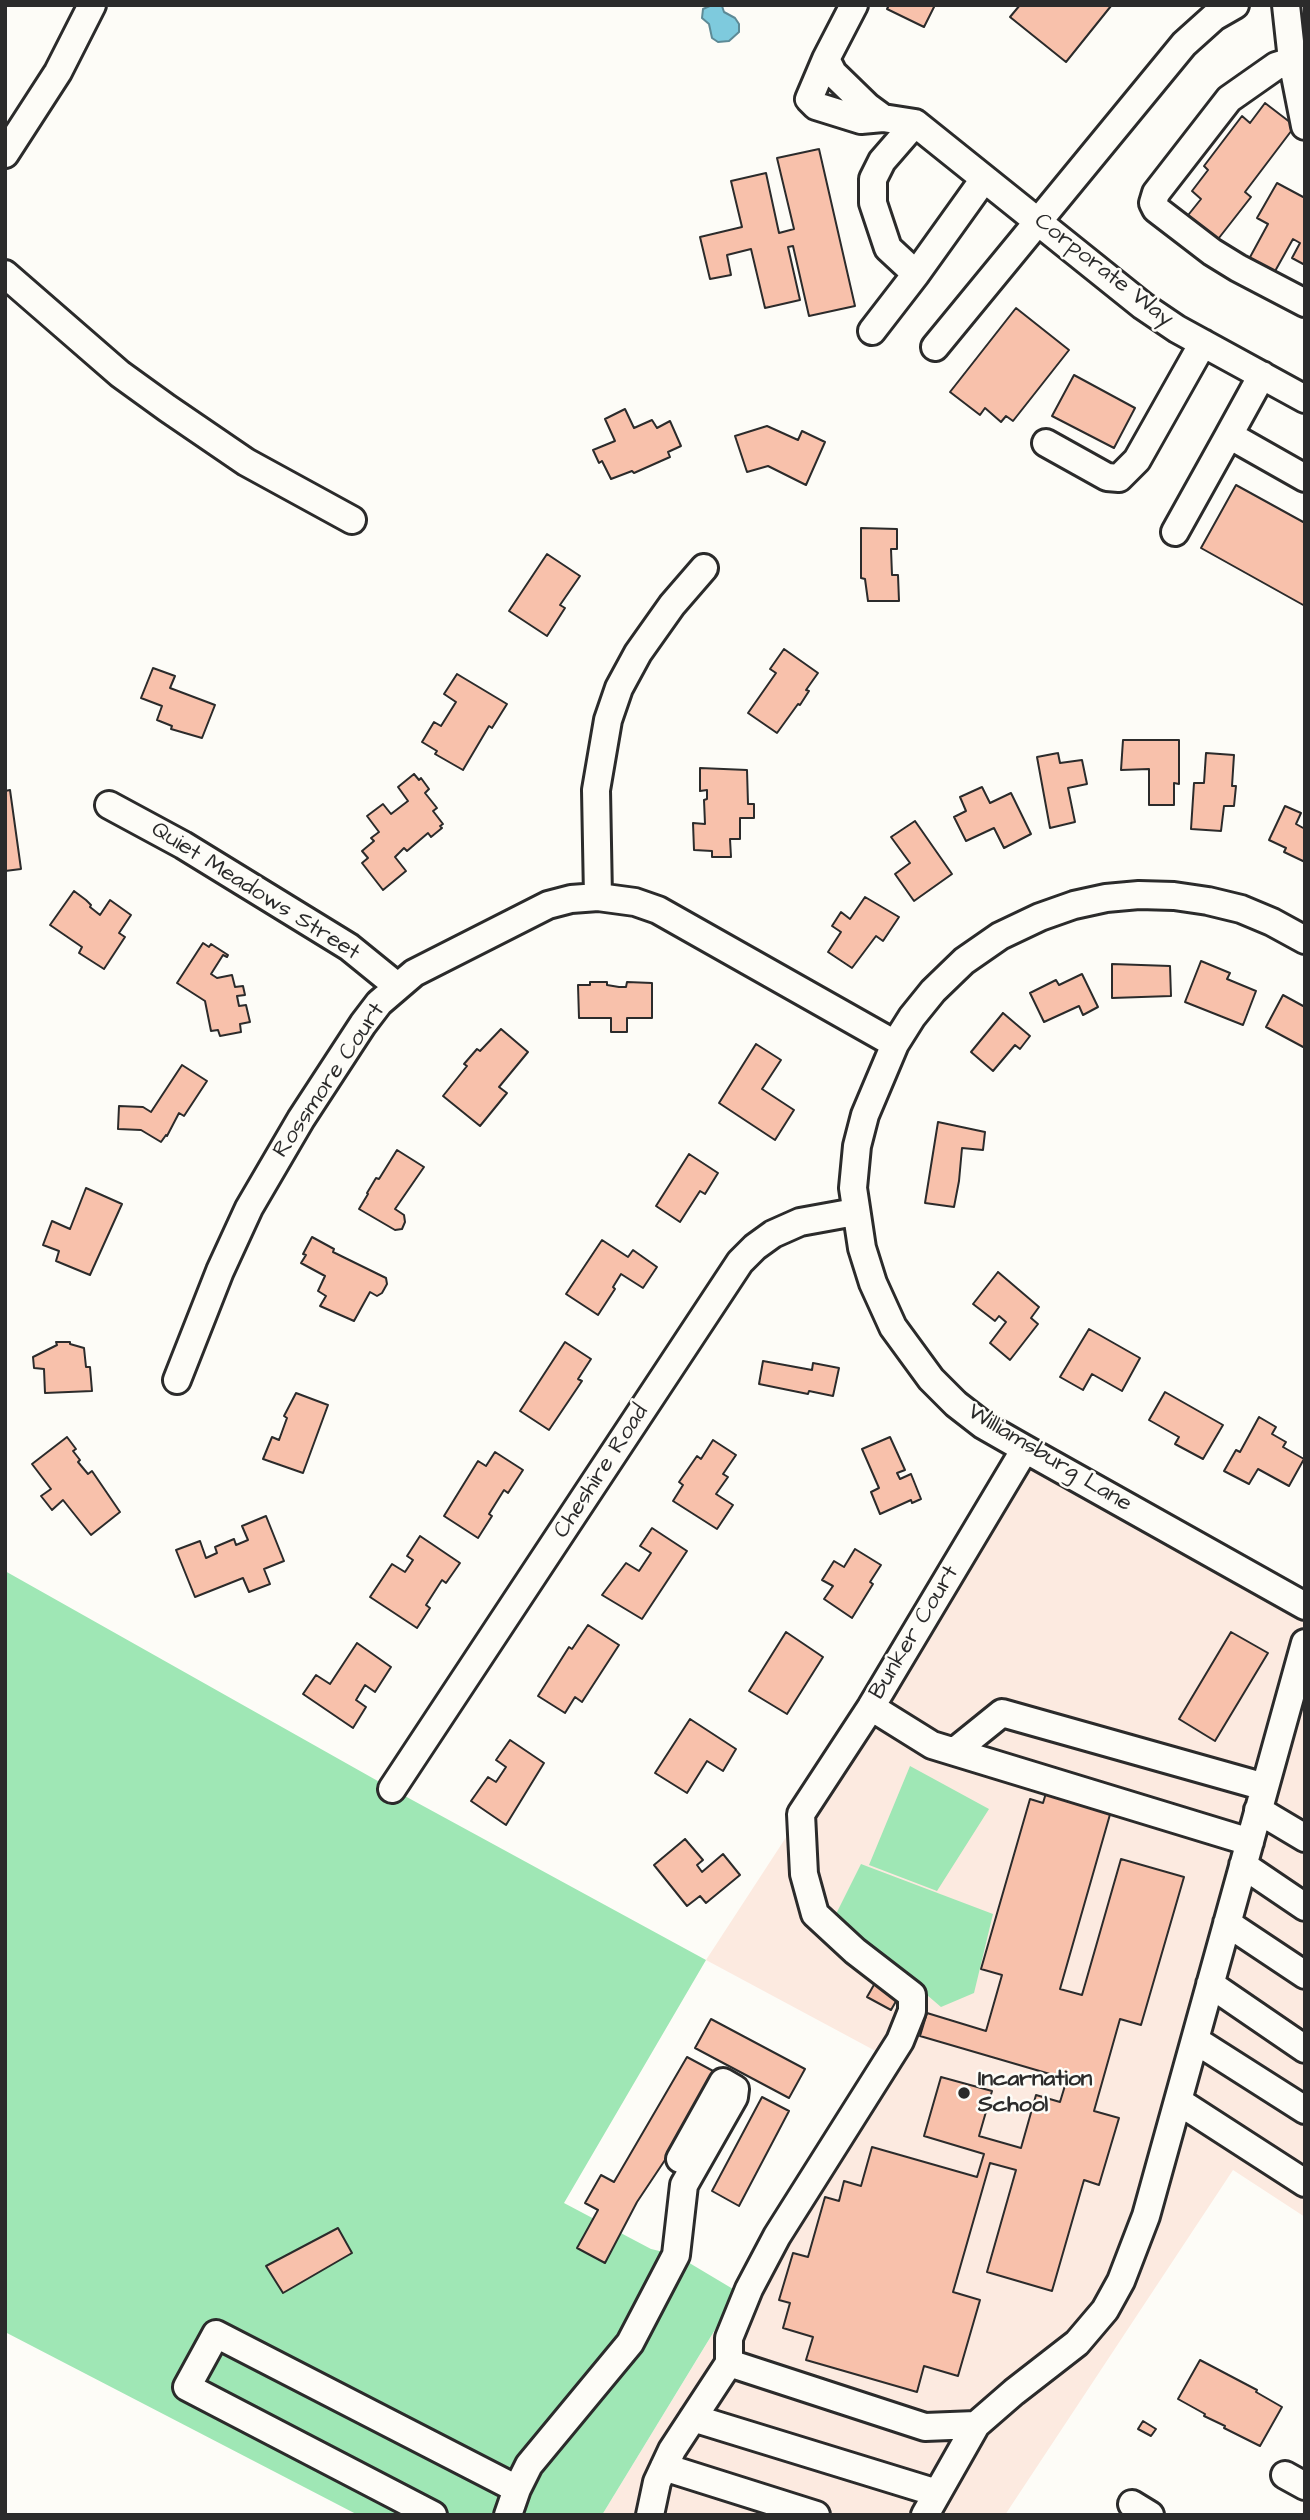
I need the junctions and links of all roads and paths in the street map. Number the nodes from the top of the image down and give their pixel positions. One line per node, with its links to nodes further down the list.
1 (92, 5): 10 (street)
2 (855, 5): 6 (street)
3 (1235, 5): 12 (street)
4 (1286, 5): 5 (street)
5 (1298, 58): 9 (street); 15 (street)
6 (826, 60): 7 (street); 7 (street)
7 (883, 118): 8 (street)
8 (915, 122): 11 (street, Corporate Way); 14 (street)
9 (1305, 126)
10 (5, 153)
11 (984, 179): 12 (street, Corporate Way); 14 (street)
12 (1038, 222): 17 (street, Corporate Way); 18 (street)
13 (5, 274): 24 (street)
14 (916, 274): 16 (street)
15 (1305, 303)
16 (872, 331)
17 (1203, 343): 19 (street, Corporate Way); 22 (street)
18 (935, 347)
19 (1262, 375): 20 (street, Corporate Way); 21 (street)
20 (1305, 399)
21 (1229, 435): 23 (street); 25 (street)
22 (1046, 443)
23 (1305, 478)
24 (352, 520)
25 (1175, 532)
26 (704, 568): 28 (street)
27 (109, 805): 30 (street, Quiet Meadows Street)
28 (598, 897): 30 (street, Rossmore Court); 31 (street, Rossmore Court)
29 (1305, 940): 31 (street, Williamsburg Lane)
30 (397, 986): 33 (street, Rossmore Court)
31 (895, 1044): 32 (street, Williamsburg Lane)
32 (855, 1212): 34 (street, Williamsburg Lane); 39 (street, Cheshire Road)
33 (177, 1380)
34 (1025, 1449): 35 (street, Williamsburg Lane); 37 (street, Bunker Court)
35 (1305, 1606)
36 (1305, 1643): 40 (street)
37 (871, 1707): 38 (street); 53 (street, Bunker Court)
38 (955, 1751): 40 (street); 42 (street)
39 (392, 1789)
40 (1262, 1798): 41 (street); 42 (street)
41 (1305, 1838)
42 (1246, 1853): 43 (street); 44 (street)
43 (1305, 1907)
44 (1227, 1923): 45 (street); 46 (street)
45 (1305, 1975)
46 (1210, 1984): 47 (street); 48 (street)
47 (1195, 2040): 49 (street); 50 (street)
48 (1302, 2040)
49 (1178, 2101): 52 (street); 55 (street)
50 (1305, 2110)
51 (680, 2159): 57 (street)
52 (1305, 2183)
53 (729, 2363): 54 (street); 55 (street)
54 (693, 2418): 56 (street); 58 (street)
55 (976, 2425): 58 (street)
56 (664, 2467): 61 (street); 62 (street)
57 (517, 2489): 59 (street); 60 (street)
58 (931, 2504)
59 (433, 2515)
60 (508, 2515)
61 (650, 2515)
62 (816, 2515)

